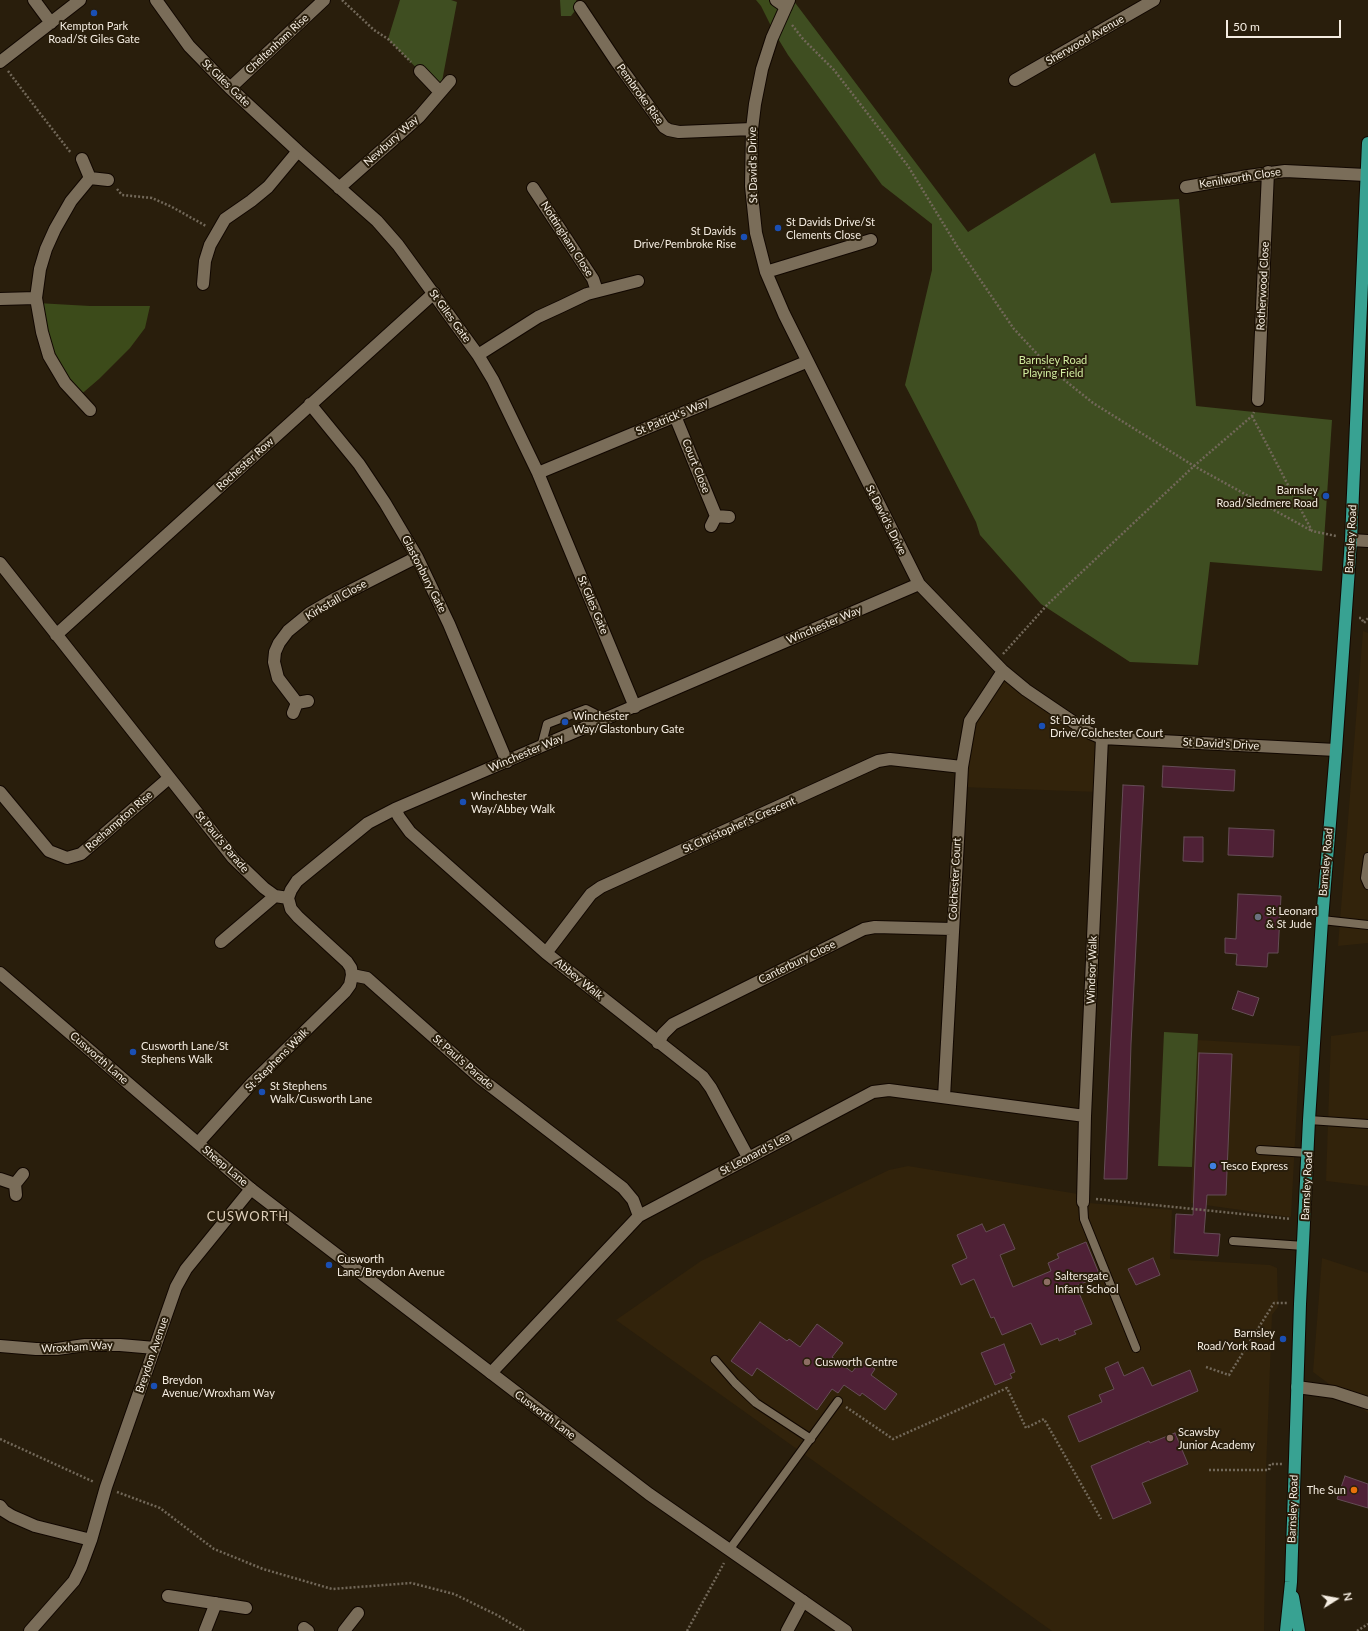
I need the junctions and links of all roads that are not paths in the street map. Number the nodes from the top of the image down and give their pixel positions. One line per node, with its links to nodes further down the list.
1 (34, 0): 9 (street)
2 (80, 0): 9 (street)
3 (156, 0): 14 (street, St Giles Gate)
4 (324, 0): 14 (street, Cheltenham Rise)
5 (776, 0): 8 (street)
6 (1154, 0): 12 (street, Sherwood Avenue)
7 (580, 7): 16 (street, Pembroke Rise)
8 (786, 7): 16 (street, St David's Drive)
9 (51, 22): 10 (street)
10 (0, 61)
11 (420, 71): 15 (street)
12 (1015, 80)
13 (450, 81): 15 (street, Newbury Way)
14 (230, 88): 18 (street, St Giles Gate)
15 (440, 92): 25 (street, Newbury Way)
16 (752, 129): 28 (street, St David's Drive)
17 (1368, 143): 21 (highway, Barnsley Road)
18 (298, 151): 25 (street, St Giles Gate); 30 (street)
19 (82, 160): 22 (street)
20 (1268, 172): 21 (street, Kenilworth Close); 24 (street, Kenilworth Close); 37 (street, Rotherwood Close)
21 (1366, 175): 43 (highway, Barnsley Road)
22 (90, 178): 23 (street); 33 (street)
23 (108, 180)
24 (1186, 187)
25 (340, 188): 32 (street, St Giles Gate)
26 (533, 188): 31 (street, Nottingham Close)
27 (872, 240): 28 (street)
28 (766, 272): 36 (street, St David's Drive)
29 (638, 281): 31 (street, Nottingham Close)
30 (203, 284)
31 (597, 291): 35 (street, Nottingham Close)
32 (434, 293): 35 (street, St Giles Gate); 38 (street, Rochester Row)
33 (36, 298): 34 (street); 39 (street)
34 (0, 299)
35 (478, 355): 41 (street, St Giles Gate)
36 (806, 362): 40 (street, St Patrick's Way); 47 (street, St David's Drive)
37 (1258, 400)
38 (310, 404): 45 (street, Glastonbury Gate); 48 (street, Rochester Row)
39 (90, 410)
40 (675, 416): 41 (street, St Patrick's Way); 42 (street, Court Close)
41 (538, 473): 51 (street, St Giles Gate)
42 (729, 517)
43 (1351, 540): 44 (street); 55 (highway, Barnsley Road)
44 (1368, 541)
45 (417, 557): 50 (street, Kirkstall Close); 56 (street, Glastonbury Gate)
46 (0, 563): 48 (street, St Paul's Parade)
47 (919, 584): 49 (street, St David's Drive); 51 (street, Winchester Way)
48 (56, 635): 58 (street, St Paul's Parade)
49 (999, 667): 53 (street, St David's Drive); 57 (street, Colchester Court)
50 (300, 706)
51 (635, 707): 52 (street, Winchester Way)
52 (606, 719): 54 (street, Winchester Way); 54 (lane)
53 (1102, 738): 55 (street, St David's Drive); 74 (street, Windsor Walk)
54 (541, 747): 56 (street, Winchester Way)
55 (1336, 750): 65 (highway, Barnsley Road)
56 (507, 762): 60 (street, Winchester Way)
57 (962, 767): 67 (street, Colchester Court); 69 (street, St Christopher's Crescent)
58 (169, 778): 59 (street, Roehampton Rise); 63 (street, St Paul's Parade)
59 (0, 792)
60 (395, 809): 64 (street, Winchester Way); 69 (street, Abbey Walk)
61 (1368, 857): 62 (lane)
62 (1368, 885)
63 (275, 896): 64 (street, St Paul's Parade); 68 (street)
64 (288, 898): 71 (street)
65 (1322, 920): 66 (lane); 75 (highway, Barnsley Road)
66 (1368, 925)
67 (952, 929): 72 (street, Canterbury Close); 73 (street, Colchester Court)
68 (221, 942)
69 (546, 953): 72 (street, Abbey Walk)
70 (0, 973): 77 (street, Cusworth Lane)
71 (352, 975): 77 (street, St Stephens Walk); 85 (street, St Paul's Parade)
72 (658, 1043): 80 (street, Abbey Walk)
73 (944, 1097): 74 (street, St Leonard's Lea); 80 (street, St Leonard's Lea)
74 (1085, 1116): 84 (street, Windsor Walk)
75 (1310, 1120): 76 (lane); 79 (highway, Barnsley Road)
76 (1368, 1124)
77 (198, 1143): 83 (street, Sheep Lane)
78 (1260, 1150): 79 (lane)
79 (1308, 1154): 87 (highway, Barnsley Road)
80 (748, 1157): 85 (street, St Leonard's Lea)
81 (23, 1174): 82 (street)
82 (0, 1179)
83 (251, 1189): 89 (street, Breydon Avenue); 92 (street, Cusworth Lane)
84 (1083, 1200): 90 (lane)
85 (639, 1216): 92 (street, St Leonard's Lea)
86 (1233, 1241): 87 (lane)
87 (1304, 1246): 93 (highway, Barnsley Road)
88 (0, 1346): 89 (street, Wroxham Way)
89 (155, 1348): 98 (street, Breydon Avenue)
90 (1136, 1348)
91 (715, 1360): 96 (lane)
92 (491, 1373): 99 (street, Cusworth Lane)
93 (1297, 1387): 95 (street); 100 (highway, Barnsley Road)
94 (838, 1402): 96 (lane)
95 (1368, 1403)
96 (811, 1438): 99 (lane)
97 (1, 1511): 98 (street)
98 (91, 1540): 106 (street, Breydon Avenue)
99 (729, 1550): 102 (street, Cusworth Lane)
100 (1291, 1582): 111 (highway); 112 (highway)
101 (168, 1596): 103 (street)
102 (803, 1601): 109 (street); 110 (street, Cusworth Lane)
103 (216, 1603): 104 (street); 107 (street)
104 (246, 1608)
105 (358, 1613): 108 (street)
106 (30, 1631)
107 (205, 1631)
108 (344, 1631)
109 (787, 1631)
110 (846, 1631)
111 (1286, 1631)
112 (1299, 1631)

